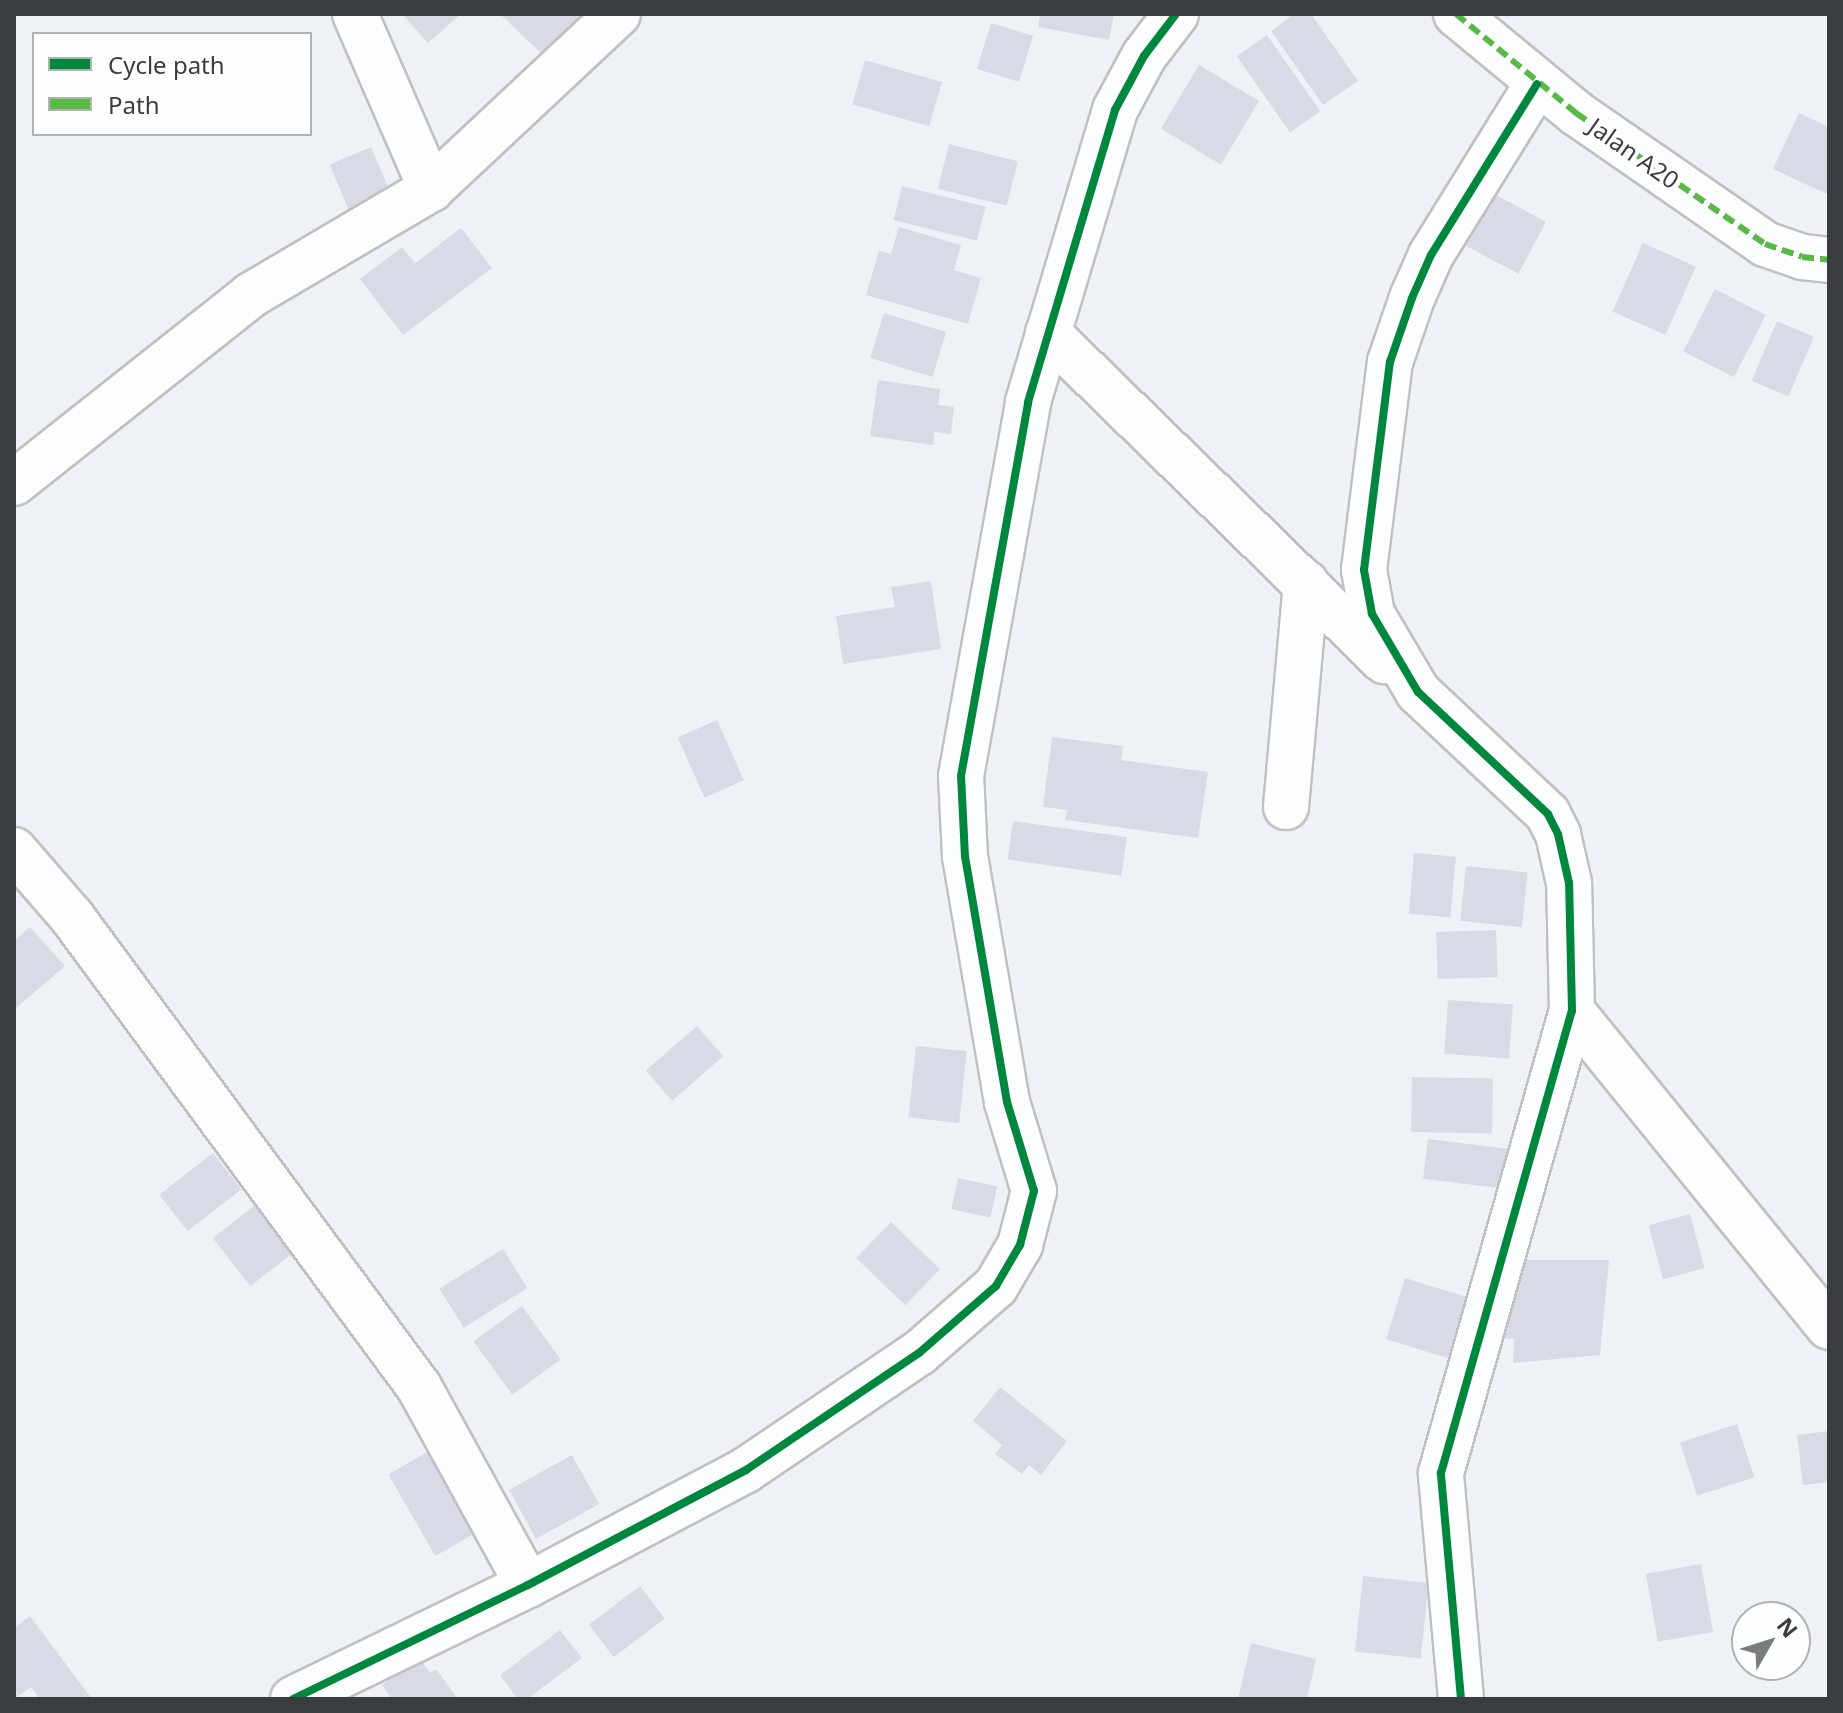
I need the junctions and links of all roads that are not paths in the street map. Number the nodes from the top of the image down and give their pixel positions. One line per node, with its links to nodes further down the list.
1 (355, 14): 6 (street)
2 (618, 14): 6 (street)
3 (1176, 14): 8 (street)
4 (1456, 14): 5 (street, Jalan A20)
5 (1537, 84): 7 (street, Jalan A20); 11 (street)
6 (431, 189): 9 (street)
7 (1829, 260)
8 (1048, 333): 10 (street); 16 (street)
9 (14, 483)
10 (1306, 583): 11 (street); 12 (street)
11 (1418, 692): 14 (street)
12 (1286, 807)
13 (14, 850): 16 (street)
14 (1572, 1011): 15 (street); 18 (street)
15 (1829, 1327)
16 (528, 1585): 17 (street)
17 (293, 1699)
18 (1461, 1699)

